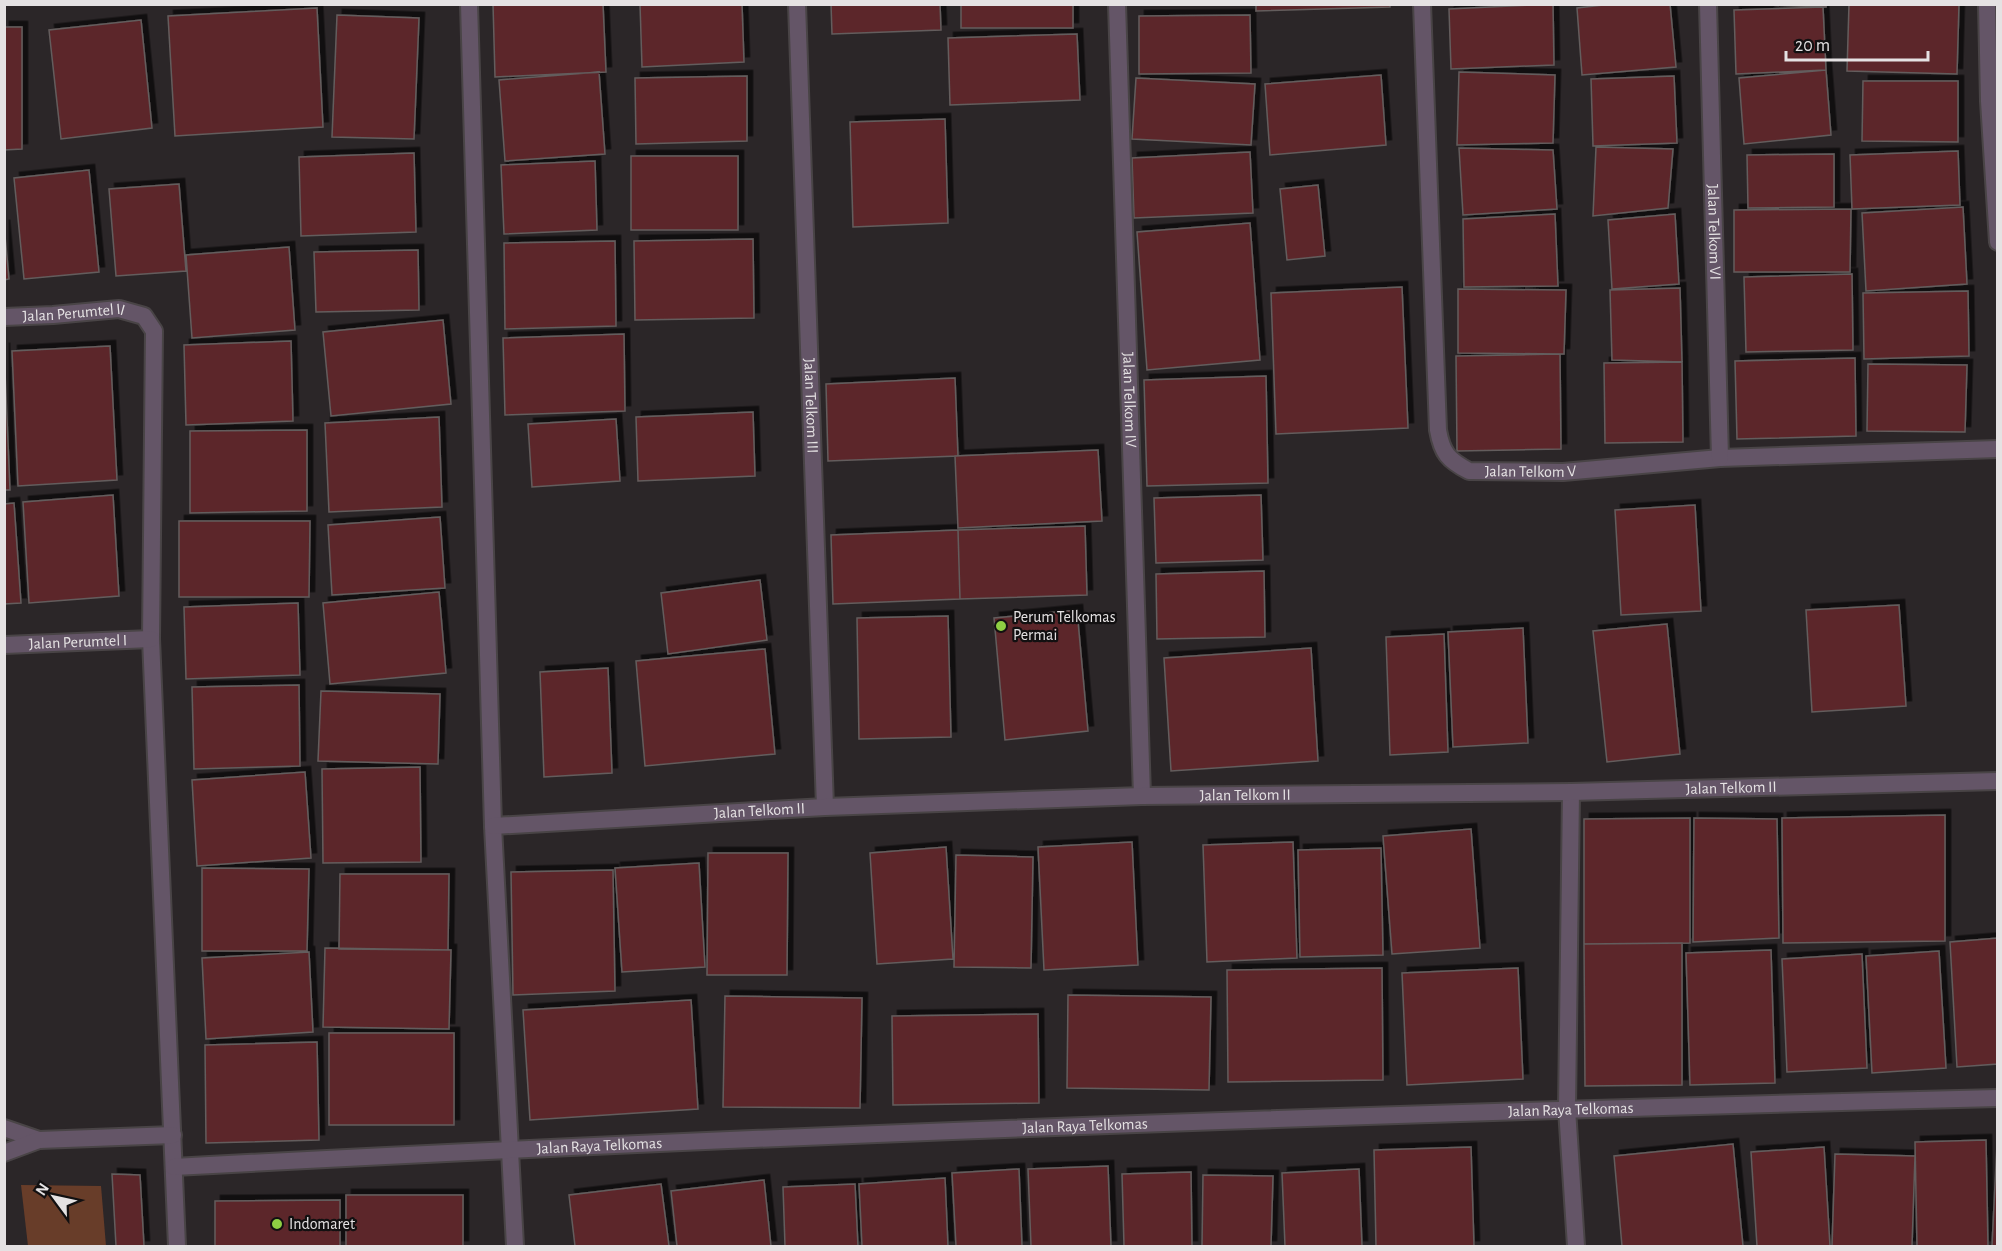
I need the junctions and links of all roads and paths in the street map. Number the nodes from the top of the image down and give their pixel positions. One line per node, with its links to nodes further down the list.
1 (469, 4): 18 (street)
2 (797, 4): 17 (street, Jalan Telkom III)
3 (1117, 4): 16 (street, Jalan Telkom IV)
4 (1422, 4): 11 (street, Jalan Telkom V)
5 (1708, 4): 11 (street, Jalan Telkom VI)
6 (1988, 4): 7 (street)
7 (1993, 101): 8 (street)
8 (1998, 243)
9 (4, 317): 12 (street, Jalan Perumtel II)
10 (1998, 449): 11 (street, Jalan Telkom V)
11 (1720, 458)
12 (152, 639): 13 (street, Jalan Perumtel I); 22 (street)
13 (4, 645)
14 (1998, 781): 15 (street, Jalan Telkom II)
15 (1571, 792): 16 (street, Jalan Telkom II); 20 (street)
16 (1142, 796): 17 (street, Jalan Telkom II)
17 (825, 807): 18 (street, Jalan Telkom II)
18 (493, 826): 24 (street)
19 (1998, 1098): 20 (street, Jalan Raya Telkomas)
20 (1567, 1109): 24 (street, Jalan Raya Telkomas); 29 (street)
21 (4, 1128): 23 (street)
22 (173, 1135): 23 (street); 26 (street)
23 (39, 1140): 25 (street)
24 (510, 1149): 26 (street, Jalan Raya Telkomas); 28 (street)
25 (4, 1153)
26 (174, 1167): 27 (street)
27 (177, 1246)
28 (515, 1246)
29 (1576, 1246)

